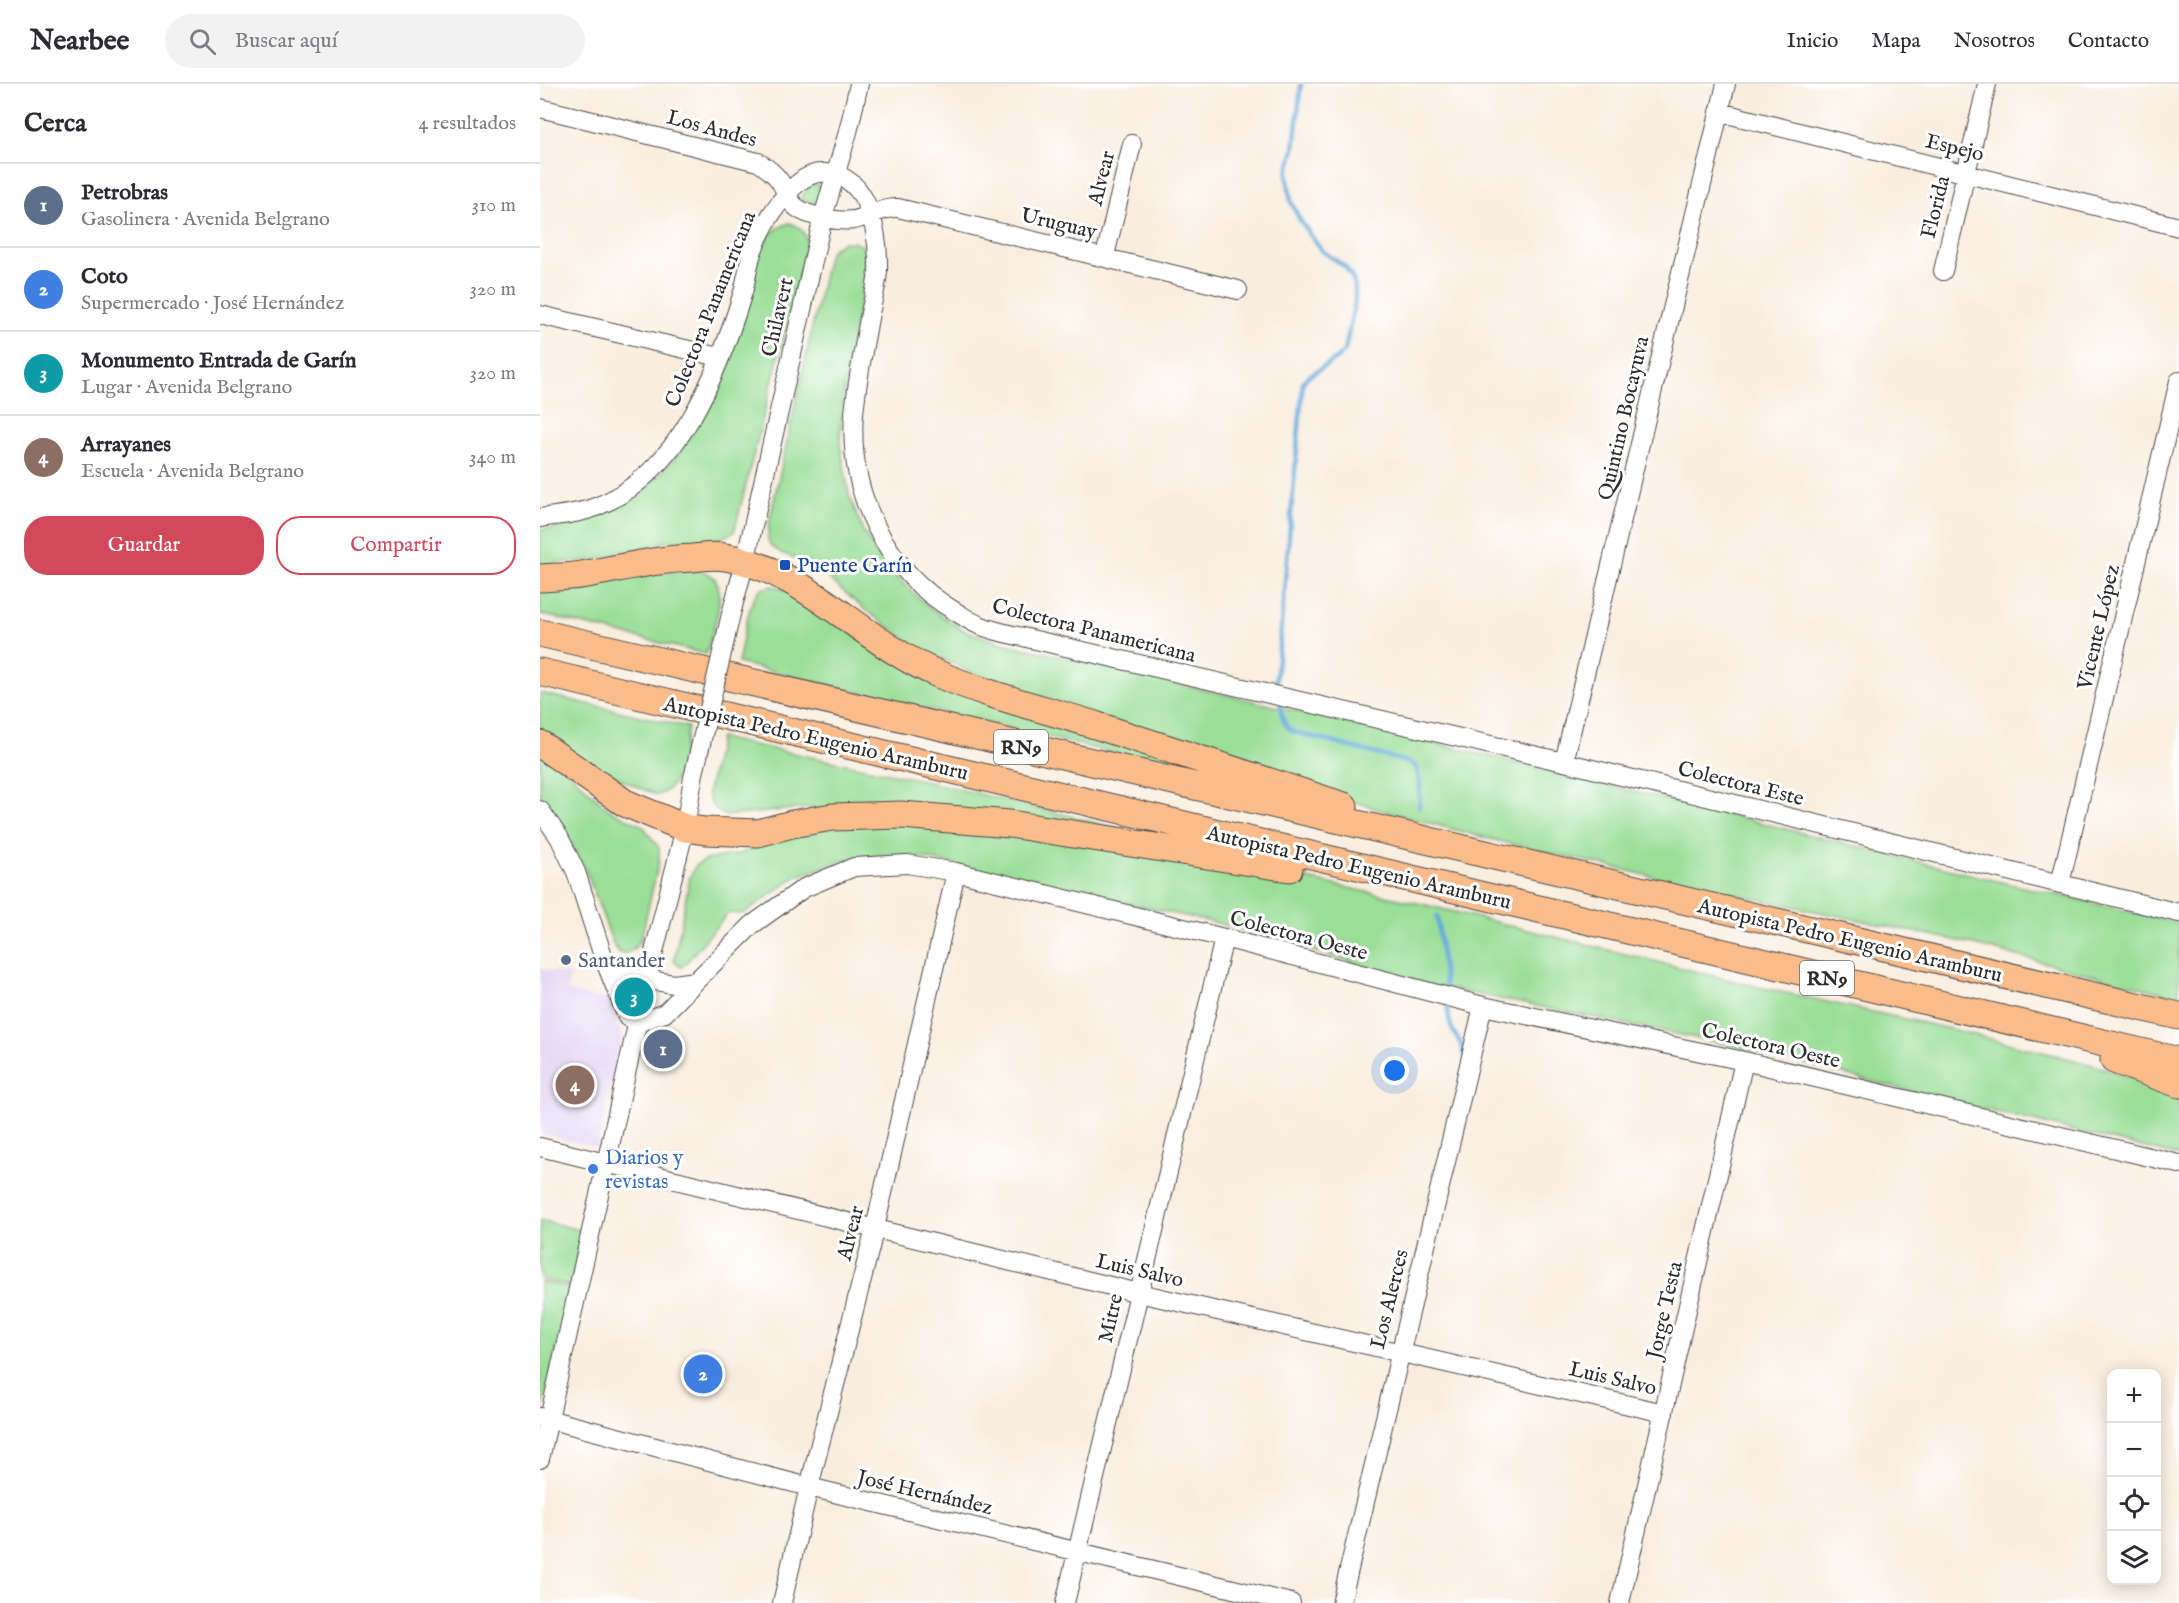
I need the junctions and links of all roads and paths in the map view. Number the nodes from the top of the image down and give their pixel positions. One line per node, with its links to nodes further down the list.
1 (859, 84): 8 (street, Chilavert)
2 (1726, 84): 5 (street, Quintino Bocayuva)
3 (1987, 84): 7 (street, Florida)
4 (540, 108): 9 (street, Los Andes)
5 (1719, 112): 7 (street, Espejo); 26 (street, Quintino Bocayuva)
6 (1132, 144): 13 (street, Alvear)
7 (1966, 173): 12 (street, Espejo); 14 (street, Florida)
8 (836, 174): 9 (street); 10 (street); 11 (street, Chilavert)
9 (786, 193): 11 (street); 17 (street, Colectora Panamericana)
10 (870, 214): 11 (street); 13 (street, Uruguay); 24 (street, Colectora Panamericana)
11 (823, 217): 20 (street, Chilavert)
12 (2179, 227)
13 (1105, 256): 15 (street, Uruguay)
14 (1943, 271)
15 (1238, 290)
16 (540, 315): 17 (street)
17 (720, 357): 19 (street, Colectora Panamericana)
18 (2179, 381): 31 (street, Vicente López)
19 (540, 518)
20 (745, 562): 21 (highway); 28 (street, bridge); 29 (highway)
21 (540, 578)
22 (540, 633): 29 (highway, Autopista Pedro Eugenio Aramburu / RN9)
23 (540, 672): 32 (highway, Autopista Pedro Eugenio Aramburu / RN9)
24 (1291, 700): 26 (street, Colectora Este)
25 (540, 744): 28 (highway)
26 (1564, 762): 31 (street, Colectora Este)
27 (540, 810): 35 (street)
28 (685, 828): 32 (highway); 36 (street)
29 (1501, 859): 39 (highway, Autopista Pedro Eugenio Aramburu / RN9)
30 (956, 872): 34 (street, Colectora Oeste); 38 (street, Colectora Oeste); 50 (street, Alvear)
31 (2060, 884): 33 (street, Colectora Este)
32 (1476, 895): 37 (highway, Autopista Pedro Eugenio Aramburu / RN9)
33 (2179, 913)
34 (1224, 938): 40 (street, Colectora Oeste); 51 (street, Mitre)
35 (603, 956): 36 (street); 43 (street)
36 (647, 980): 38 (street); 43 (street)
37 (1833, 980): 44 (highway, Autopista Pedro Eugenio Aramburu / RN9); 46 (highway)
38 (696, 981): 43 (street, Colectora Oeste)
39 (2048, 985): 41 (highway); 42 (highway, Autopista Pedro Eugenio Aramburu / RN9)
40 (1483, 1006): 45 (street, Colectora Oeste); 52 (street, Los Alerces)
41 (2179, 1009)
42 (2179, 1016)
43 (638, 1023): 48 (street)
44 (2179, 1060)
45 (1744, 1061): 49 (street, Colectora Oeste); 53 (street, Jorge Testa)
46 (2179, 1084)
47 (540, 1147): 48 (street, Luis Salvo)
48 (607, 1164): 50 (street, Luis Salvo); 54 (street)
49 (2179, 1164)
50 (875, 1228): 51 (street, Luis Salvo); 56 (street, Alvear)
51 (1139, 1293): 52 (street, Luis Salvo); 57 (street, Mitre)
52 (1400, 1352): 53 (street, Luis Salvo); 61 (street, Los Alerces)
53 (1664, 1413): 62 (street, Jorge Testa)
54 (545, 1418): 55 (street); 56 (street, José Hernández)
55 (540, 1459)
56 (809, 1487): 57 (street, José Hernández); 58 (street, Alvear)
57 (1078, 1551): 59 (street, Mitre); 60 (street, José Hernández)
58 (782, 1603)
59 (1065, 1603)
60 (1291, 1603)
61 (1341, 1603)
62 (1620, 1603)

